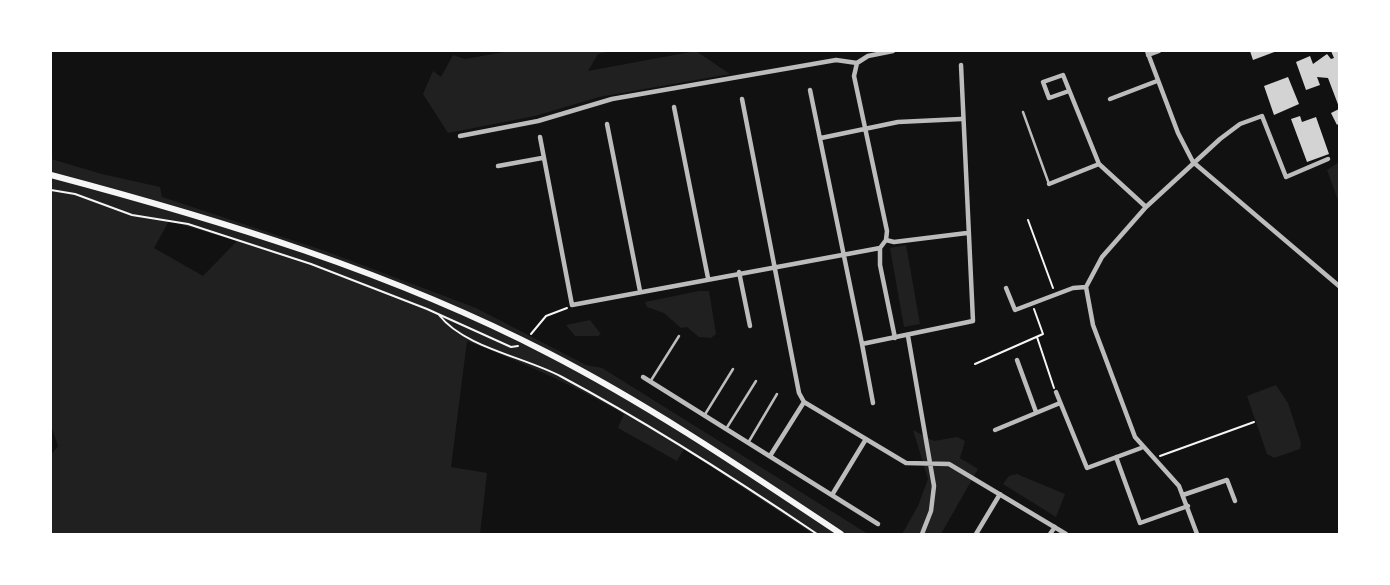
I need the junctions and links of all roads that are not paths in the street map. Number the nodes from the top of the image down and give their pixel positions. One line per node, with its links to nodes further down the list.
1 (892, 51): 4 (street)
2 (1159, 51): 3 (street)
3 (1148, 53): 6 (street)
4 (857, 63): 15 (street); 16 (street)
5 (961, 65): 13 (street)
6 (1157, 81): 10 (street); 21 (street)
7 (810, 90): 18 (street)
8 (1069, 91): 8 (street); 22 (street)
9 (743, 99): 31 (street)
10 (1110, 99)
11 (674, 107): 33 (street)
12 (1023, 112): 25 (lane)
13 (961, 119): 15 (street); 27 (street)
14 (607, 124): 37 (street)
15 (865, 129): 18 (street); 28 (street)
16 (460, 136)
17 (540, 137): 19 (street)
18 (821, 138): 30 (street)
19 (542, 158): 23 (street); 37 (street)
20 (1328, 159): 21 (street)
21 (1193, 162): 26 (street); 34 (street)
22 (1099, 164): 25 (street); 26 (street)
23 (498, 166)
24 (51, 175): 71 (main road)
25 (1049, 184)
26 (1146, 207): 36 (street)
27 (967, 233): 28 (street); 40 (street)
28 (886, 240): 29 (street)
29 (880, 248): 30 (street); 41 (street)
30 (845, 253): 31 (street); 42 (street)
31 (775, 265): 32 (street); 50 (street)
32 (739, 272): 33 (street); 38 (street)
33 (708, 278): 37 (street)
34 (1339, 286)
35 (1006, 288): 36 (street)
36 (1086, 288): 59 (street)
37 (640, 291)
38 (750, 326)
39 (679, 336): 46 (lane)
40 (908, 337): 41 (street); 62 (street)
41 (895, 338): 42 (street)
42 (862, 344): 51 (street)
43 (1017, 360): 53 (street)
44 (733, 369): 54 (lane)
45 (643, 377): 46 (street)
46 (650, 382): 54 (street)
47 (756, 382): 55 (lane)
48 (1056, 392): 52 (street)
49 (777, 394): 58 (lane)
50 (804, 402): 57 (street); 60 (street)
51 (873, 403)
52 (1060, 403): 53 (street); 61 (street)
53 (1036, 412): 56 (street)
54 (704, 416): 55 (street)
55 (726, 429): 58 (street)
56 (995, 430)
57 (866, 439): 62 (street); 64 (street)
58 (748, 443): 60 (street)
59 (1141, 448): 61 (street); 65 (street)
60 (770, 456): 64 (street)
61 (1116, 457): 67 (street)
62 (929, 463): 63 (street); 70 (street)
63 (1000, 494): 69 (street); 72 (street)
64 (832, 495): 68 (street)
65 (1183, 495): 66 (street); 67 (street)
66 (1234, 501)
67 (1188, 506): 75 (street)
68 (878, 524)
69 (1055, 527): 73 (street); 74 (street)
70 (922, 533)
71 (841, 534)
72 (976, 534)
73 (1050, 534)
74 (1066, 534)
75 (1197, 534)

